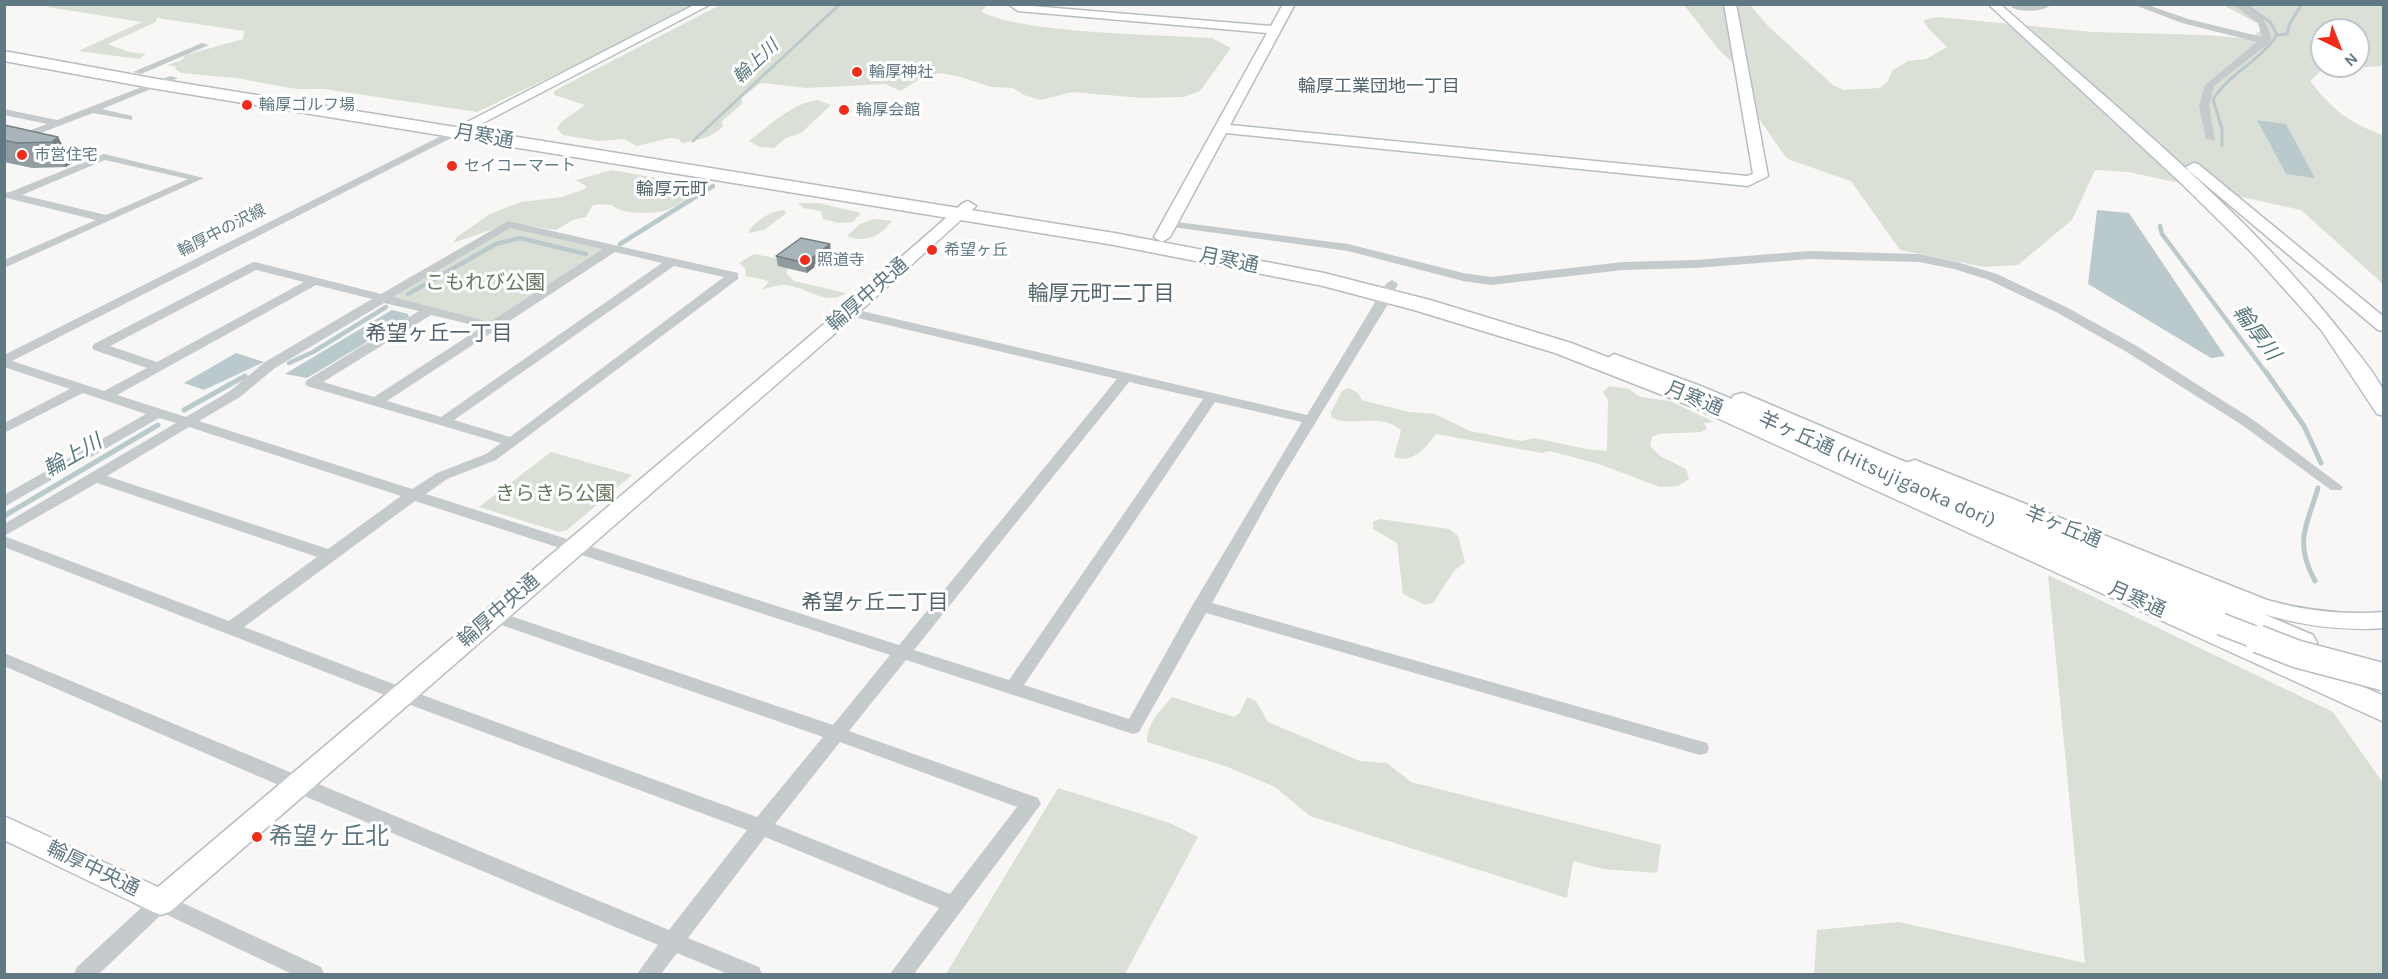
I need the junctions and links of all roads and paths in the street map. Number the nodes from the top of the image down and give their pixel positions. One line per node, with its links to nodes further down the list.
1 (706, 4): 22 (street)
2 (1012, 4): 10 (street)
3 (1289, 4): 10 (street)
4 (1730, 4): 21 (street)
5 (1994, 4): 47 (street)
6 (2049, 4): 9 (street)
7 (2136, 4): 11 (street)
8 (2237, 4): 11 (street)
9 (2013, 6): 38 (street)
10 (1276, 30): 21 (street)
11 (2266, 41): 23 (street)
12 (205, 45): 15 (street)
13 (4, 47): 15 (highway, 月寒通)
14 (4, 56): 16 (highway, 月寒通)
15 (138, 72): 16 (highway, 月寒通)
16 (165, 81): 17 (street); 22 (highway, 月寒通)
17 (93, 110): 19 (street); 20 (street)
18 (4, 112): 20 (street)
19 (129, 118)
20 (58, 123): 24 (street)
21 (1220, 128): 28 (street)
22 (463, 129): 26 (highway, 月寒通); 39 (street, 輪厚中の沢線)
23 (2211, 139)
24 (4, 144)
25 (8, 195): 27 (street); 27 (street)
26 (964, 210): 28 (highway, 月寒通); 33 (highway, 月寒通); 36 (street, 輪厚中央通)
27 (107, 219): 31 (street)
28 (1166, 230): 33 (highway, 月寒通); 55 (street)
29 (612, 249): 30 (street); 34 (street); 37 (street)
30 (671, 262): 51 (street); 53 (street)
31 (6, 264)
32 (315, 281): 34 (street); 40 (street); 40 (street)
33 (1389, 290): 43 (highway, 月寒通); 49 (street); 68 (street, 羊ヶ丘通 (Hitsujigaoka dori), bridge); 71 (highway, 月寒通)
34 (381, 298): 35 (street); 50 (street)
35 (430, 310): 37 (street); 46 (street)
36 (849, 312): 41 (street); 60 (street, 輪厚中央通)
37 (491, 326): 46 (street)
38 (2384, 326)
39 (6, 358): 42 (street)
40 (158, 367): 44 (street)
41 (1126, 376): 45 (street); 66 (street)
42 (82, 388): 44 (street); 52 (street)
43 (1716, 388): 64 (street, 羊ヶ丘通); 68 (highway, 月寒通)
44 (107, 395): 48 (street)
45 (1212, 396): 49 (street); 69 (street)
46 (375, 402): 51 (street)
47 (2384, 410)
48 (159, 412): 50 (street); 57 (street)
49 (1310, 420): 62 (street)
50 (190, 421): 54 (street); 56 (street)
51 (442, 422): 53 (street)
52 (4, 429)
53 (512, 442): 56 (street)
54 (95, 477): 58 (street); 61 (street)
55 (2336, 487)
56 (413, 495): 60 (street); 61 (street)
57 (4, 502)
58 (4, 531)
59 (4, 541): 65 (street)
60 (574, 546): 63 (street, 輪厚中央通); 66 (street)
61 (328, 555): 65 (street)
62 (1200, 606): 69 (street); 73 (street)
63 (493, 616): 70 (street, 輪厚中央通); 72 (street)
64 (2384, 620)
65 (231, 628): 70 (street)
66 (902, 653): 69 (street); 72 (street)
67 (4, 659): 74 (street)
68 (2384, 678)
69 (1012, 689)
70 (402, 694): 74 (street, 輪厚中央通); 76 (street)
71 (2384, 710)
72 (837, 734): 76 (street); 78 (street)
73 (1700, 748)
74 (297, 785): 77 (street, 輪厚中央通); 79 (street)
75 (4, 827): 77 (street, 輪厚中央通)
76 (761, 827): 78 (street); 79 (street)
77 (161, 902): 80 (street); 81 (street)
78 (954, 905): 85 (street)
79 (674, 942): 83 (street); 84 (street)
80 (286, 969): 82 (street)
81 (85, 975)
82 (313, 975)
83 (648, 975)
84 (751, 975)
85 (901, 975)

